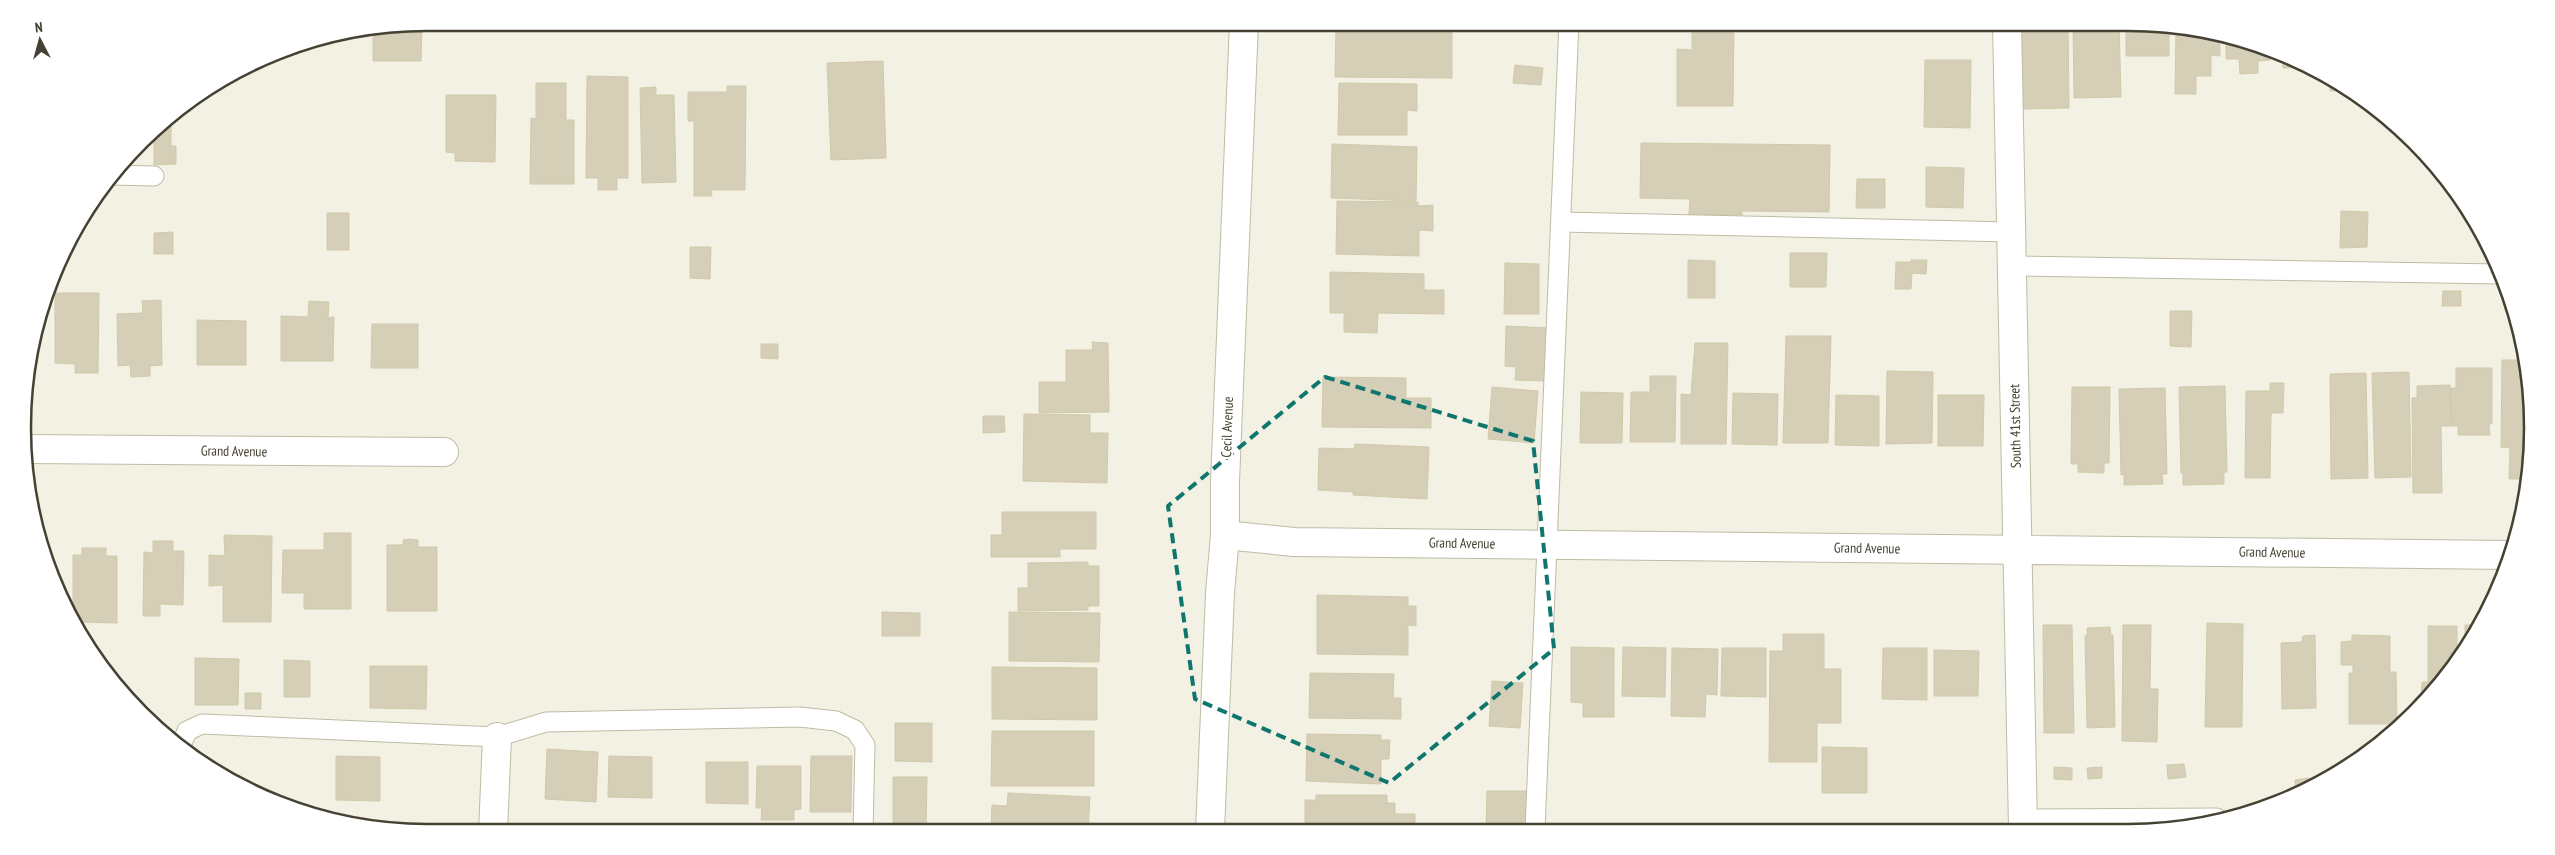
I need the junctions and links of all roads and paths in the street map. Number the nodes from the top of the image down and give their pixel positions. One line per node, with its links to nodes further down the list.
1 (1244, 31): 12 (street, Cecil Avenue)
2 (1569, 31): 6 (lane)
3 (2007, 31): 7 (street, South 41st Street)
4 (122, 175): 5 (lane)
5 (154, 176)
6 (1561, 222): 7 (lane); 13 (lane)
7 (2011, 232): 8 (street, South 41st Street)
8 (2012, 266): 9 (lane); 14 (street, South 41st Street)
9 (2493, 274)
10 (32, 449): 11 (street, Grand Avenue)
11 (444, 452)
12 (1225, 535): 13 (street, Grand Avenue); 21 (street, Cecil Avenue)
13 (1548, 544): 14 (street, Grand Avenue); 22 (lane)
14 (2017, 550): 15 (street, Grand Avenue); 23 (street, South 41st Street)
15 (2503, 555)
16 (497, 737): 17 (lane); 19 (street); 20 (lane)
17 (183, 740)
18 (2186, 819): 23 (lane)
19 (493, 824)
20 (863, 824)
21 (1210, 824)
22 (1535, 824)
23 (2022, 824)

